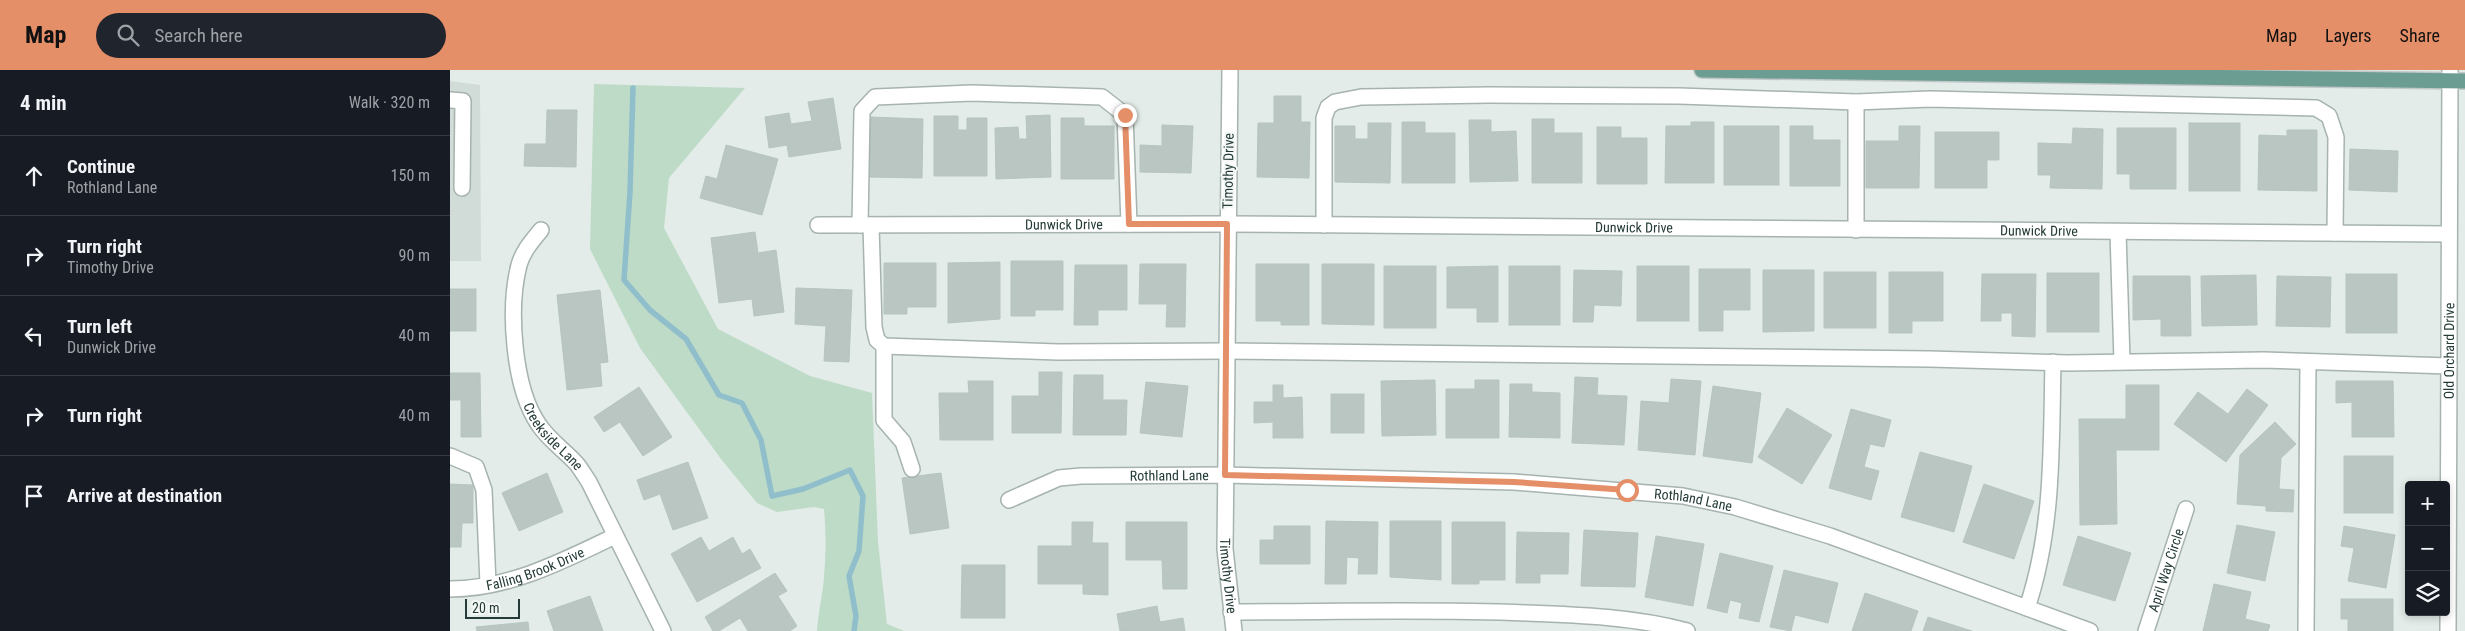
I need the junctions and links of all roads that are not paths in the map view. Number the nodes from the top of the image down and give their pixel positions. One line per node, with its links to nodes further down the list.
1 (1230, 70): 10 (street, Timothy Drive)
2 (1702, 70): 3 (main road)
3 (1863, 71): 4 (main road)
4 (2107, 73): 5 (main road)
5 (2455, 77): 18 (street, Old Orchard Drive)
6 (450, 100): 8 (street)
7 (1856, 102): 13 (street); 15 (street); 17 (street)
8 (462, 188)
9 (1129, 224): 10 (street, Dunwick Drive); 12 (street, Dunwick Drive); 12 (street)
10 (1227, 224): 13 (street, Dunwick Drive); 20 (street, Timothy Drive)
11 (818, 225): 12 (street, Dunwick Drive)
12 (865, 225): 19 (street)
13 (1324, 225): 15 (street, Dunwick Drive)
14 (541, 230): 30 (street, Creekside Lane)
15 (1856, 230): 16 (street, Dunwick Drive)
16 (2118, 232): 17 (street, Dunwick Drive); 21 (street)
17 (2335, 234): 18 (street, Dunwick Drive)
18 (2450, 234): 24 (street, Old Orchard Drive)
19 (884, 346): 20 (street); 26 (street)
20 (1226, 351): 22 (street); 27 (street, Timothy Drive)
21 (2122, 361): 22 (street); 23 (street)
22 (2053, 362): 33 (street)
23 (2308, 362): 24 (street); 40 (street)
24 (2449, 366): 41 (street, Old Orchard Drive)
25 (450, 456): 31 (street)
26 (912, 469)
27 (1225, 475): 28 (street, Rothland Lane); 33 (street, Rothland Lane); 34 (street, Timothy Drive)
28 (1009, 500)
29 (2186, 509): 39 (street, April Way Circle)
30 (615, 536): 31 (street, Falling Brook Drive); 35 (street, Creekside Lane)
31 (488, 584): 32 (street, Falling Brook Drive)
32 (450, 588)
33 (2027, 608): 38 (street, Rothland Lane)
34 (1231, 612): 36 (street, Timothy Drive); 37 (street)
35 (663, 631)
36 (1234, 631)
37 (1687, 631)
38 (2090, 631)
39 (2146, 631)
40 (2306, 631)
41 (2448, 631)

